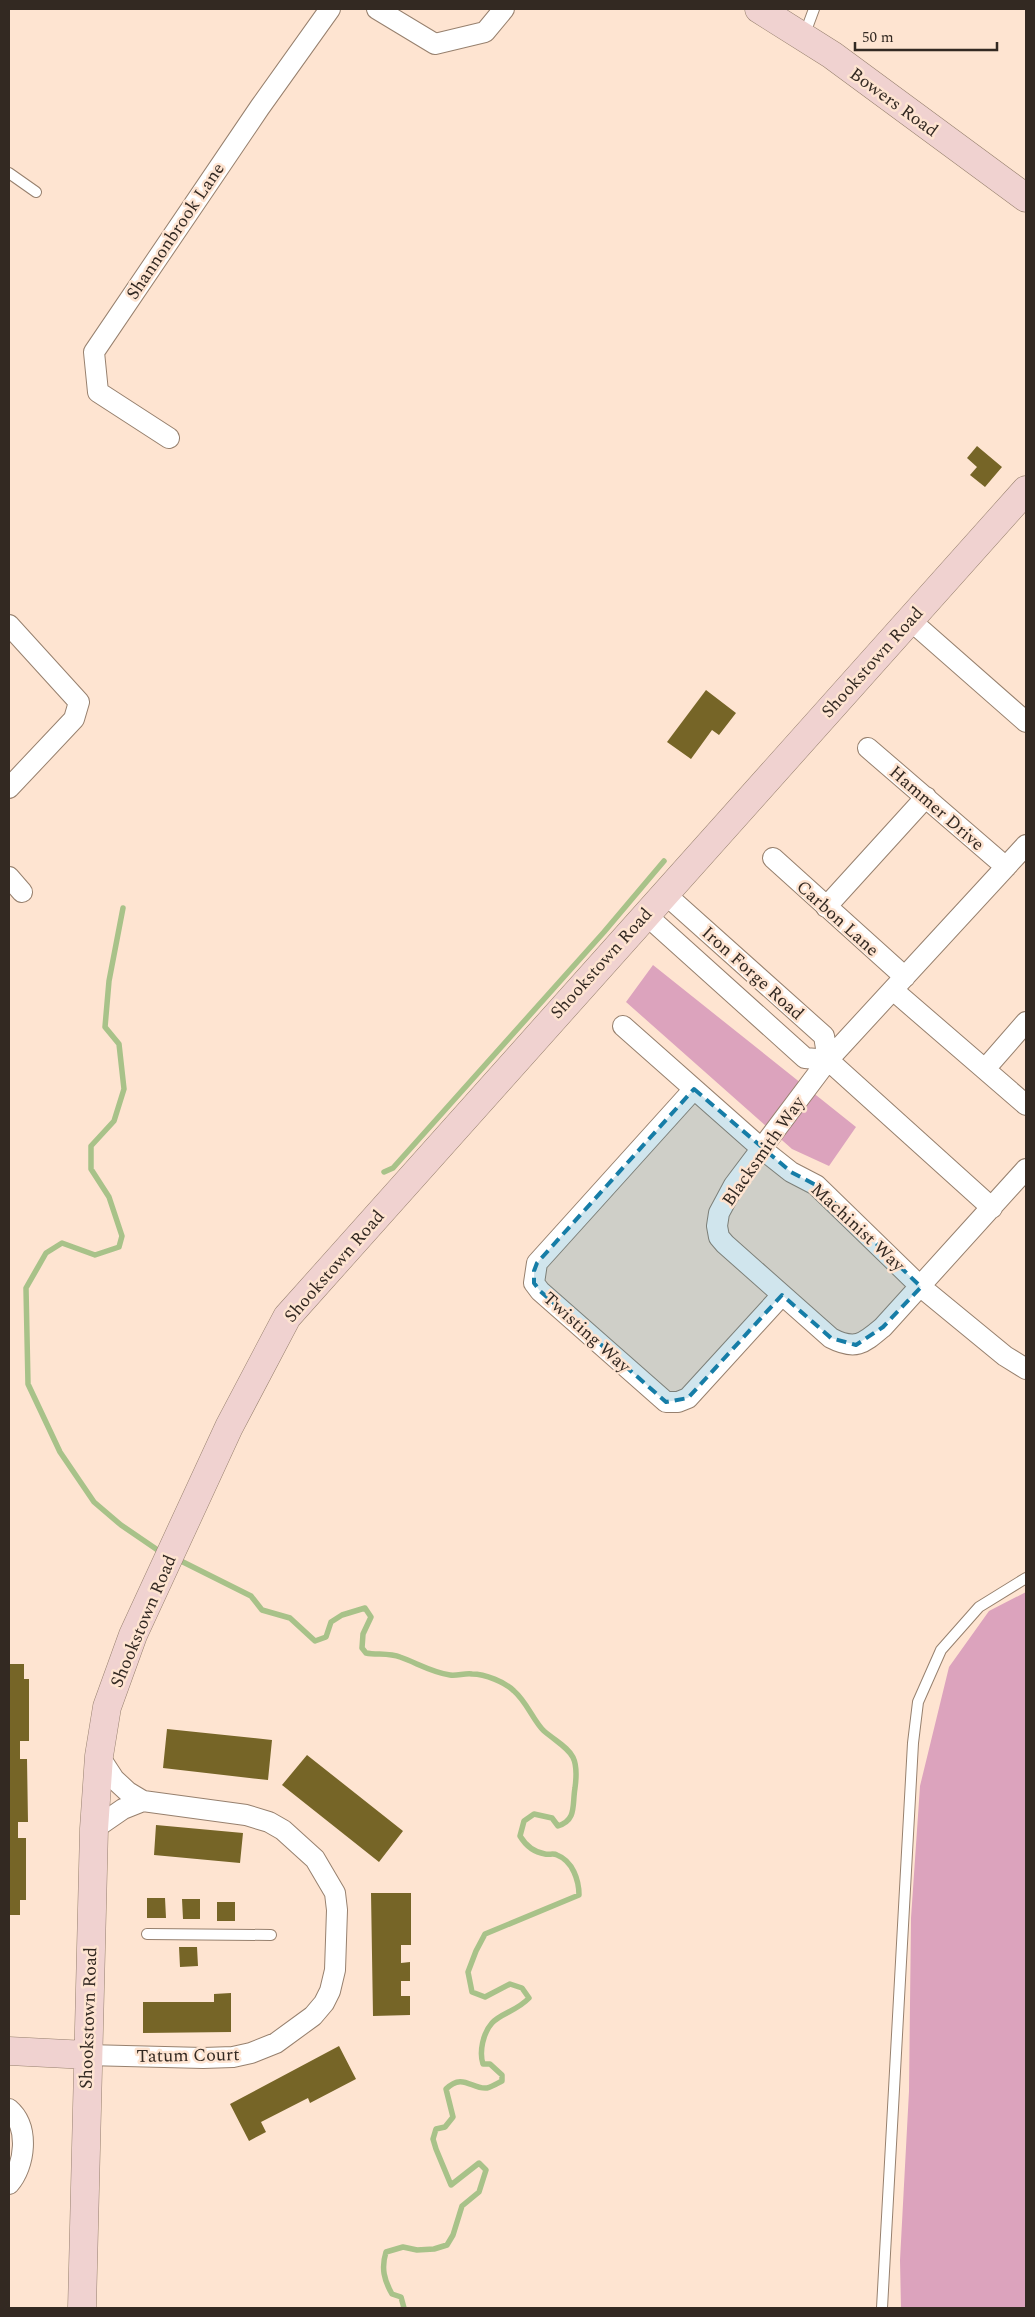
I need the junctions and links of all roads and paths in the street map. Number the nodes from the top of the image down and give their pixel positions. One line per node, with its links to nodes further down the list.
1 (330, 9): 10 (street, Shannonbrook Lane)
2 (377, 9): 3 (street)
3 (504, 9)
4 (759, 9): 6 (street, Bowers Road)
5 (814, 9): 6 (lane)
6 (804, 37): 9 (street, Bowers Road)
7 (9, 173): 8 (lane)
8 (36, 192)
9 (1026, 198)
10 (169, 438)
11 (1026, 490): 12 (street, Shookstown Road)
12 (910, 620): 14 (street); 21 (street, Shookstown Road)
13 (9, 625): 16 (street)
14 (1026, 722)
15 (868, 748): 17 (street, Hammer Drive)
16 (9, 788)
17 (926, 797): 20 (street, Hammer Drive); 22 (street)
18 (1026, 847): 20 (street, Blacksmith Way)
19 (772, 858): 22 (street, Carbon Lane)
20 (1006, 867): 24 (street, Blacksmith Way)
21 (664, 893): 23 (street, Shookstown Road); 27 (street, Iron Forge Road)
22 (826, 907): 24 (street, Carbon Lane)
23 (645, 914): 27 (street, Iron Forge Road); 38 (street, Shookstown Road)
24 (899, 983): 27 (street, Blacksmith Way); 28 (street)
25 (1026, 1022): 28 (street)
26 (623, 1026): 29 (street, Machinist Way)
27 (828, 1060): 31 (street, Blacksmith Way); 33 (street)
28 (985, 1069): 30 (street)
29 (694, 1089): 31 (street, Machinist Way); 35 (street, Twisting Way)
30 (1026, 1105)
31 (762, 1149): 34 (street, Machinist Way); 35 (street, Blacksmith Way)
32 (1026, 1169): 33 (street, Blacksmith Way)
33 (992, 1208): 34 (street, Blacksmith Way)
34 (922, 1287): 35 (street, Blacksmith Way); 36 (street, Machinist Way)
35 (782, 1295)
36 (1026, 1368)
37 (1026, 1578): 48 (lane)
38 (99, 1756): 39 (street, Tatum Court); 40 (street, Shookstown Road)
39 (143, 1801): 40 (street); 44 (street, Tatum Court)
40 (94, 1829): 44 (street, Shookstown Road)
41 (147, 1934): 42 (lane)
42 (270, 1935)
43 (9, 2051): 44 (street)
44 (87, 2055): 47 (street, Shookstown Road)
45 (9, 2109): 46 (street)
46 (9, 2184)
47 (82, 2308)
48 (882, 2308)

